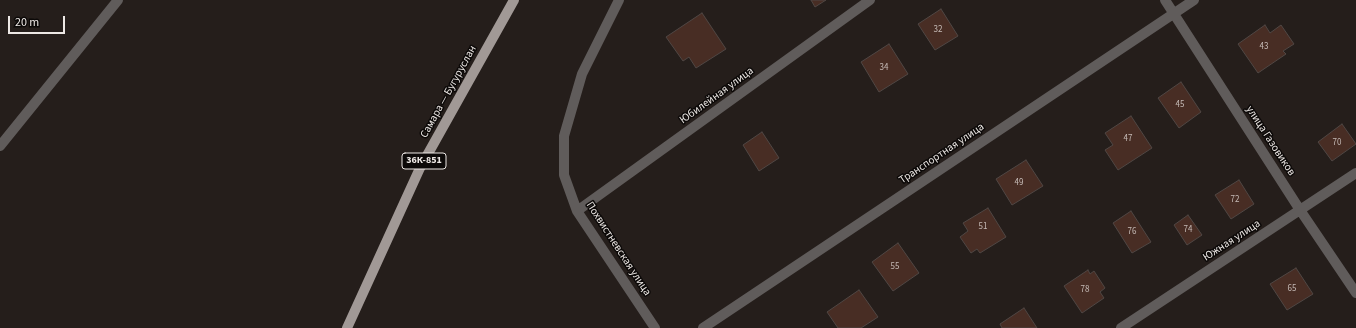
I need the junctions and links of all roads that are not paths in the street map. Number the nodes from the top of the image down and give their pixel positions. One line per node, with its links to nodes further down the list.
1 (118, 0): 8 (street)
2 (514, 0): 13 (main road, Самара — Бугуруслан / 36К-851)
3 (619, 0): 11 (street, Похвистневская улица)
4 (870, 0): 11 (street, Юбилейная улица)
5 (1165, 0): 7 (street, улица Газовиков)
6 (1194, 0): 7 (street, Транспортная улица)
7 (1174, 14): 10 (street, улица Газовиков); 15 (street, Транспортная улица)
8 (0, 146)
9 (1356, 172): 10 (street, Южная улица)
10 (1300, 210): 12 (street, улица Газовиков); 16 (street, Южная улица)
11 (577, 211): 14 (street, Похвистневская улица)
12 (1356, 294)
13 (347, 328)
14 (655, 328)
15 (703, 328)
16 (1121, 328)

